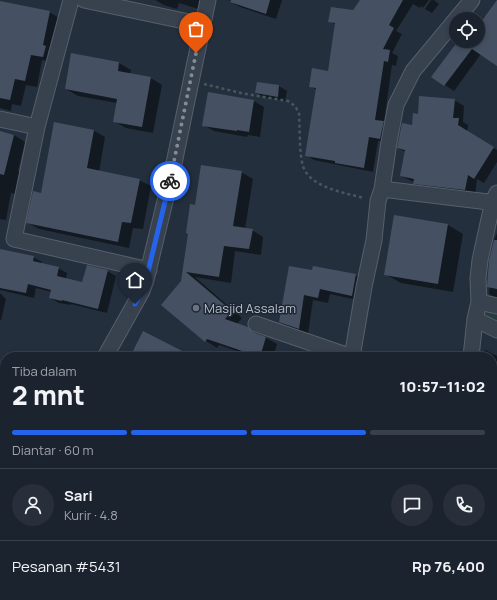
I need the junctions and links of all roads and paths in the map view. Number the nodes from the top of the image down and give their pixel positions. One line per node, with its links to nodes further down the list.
1 (71, 0): 8 (street)
2 (84, 0): 5 (street)
3 (208, 0): 5 (street)
4 (472, 0): 9 (street)
5 (203, 25): 6 (street)
6 (190, 81): 9 (path); 12 (street)
7 (0, 119): 8 (street)
8 (37, 127): 11 (street)
9 (380, 195): 10 (street); 20 (street)
10 (496, 199): 13 (street)
11 (7, 238): 12 (street)
12 (149, 270): 18 (street)
13 (479, 302): 14 (street); 15 (street)
14 (497, 306)
15 (475, 319): 17 (street); 21 (street)
16 (256, 324): 19 (street)
17 (497, 330)
18 (108, 352)
19 (337, 352)
20 (353, 352)
21 (472, 352)

